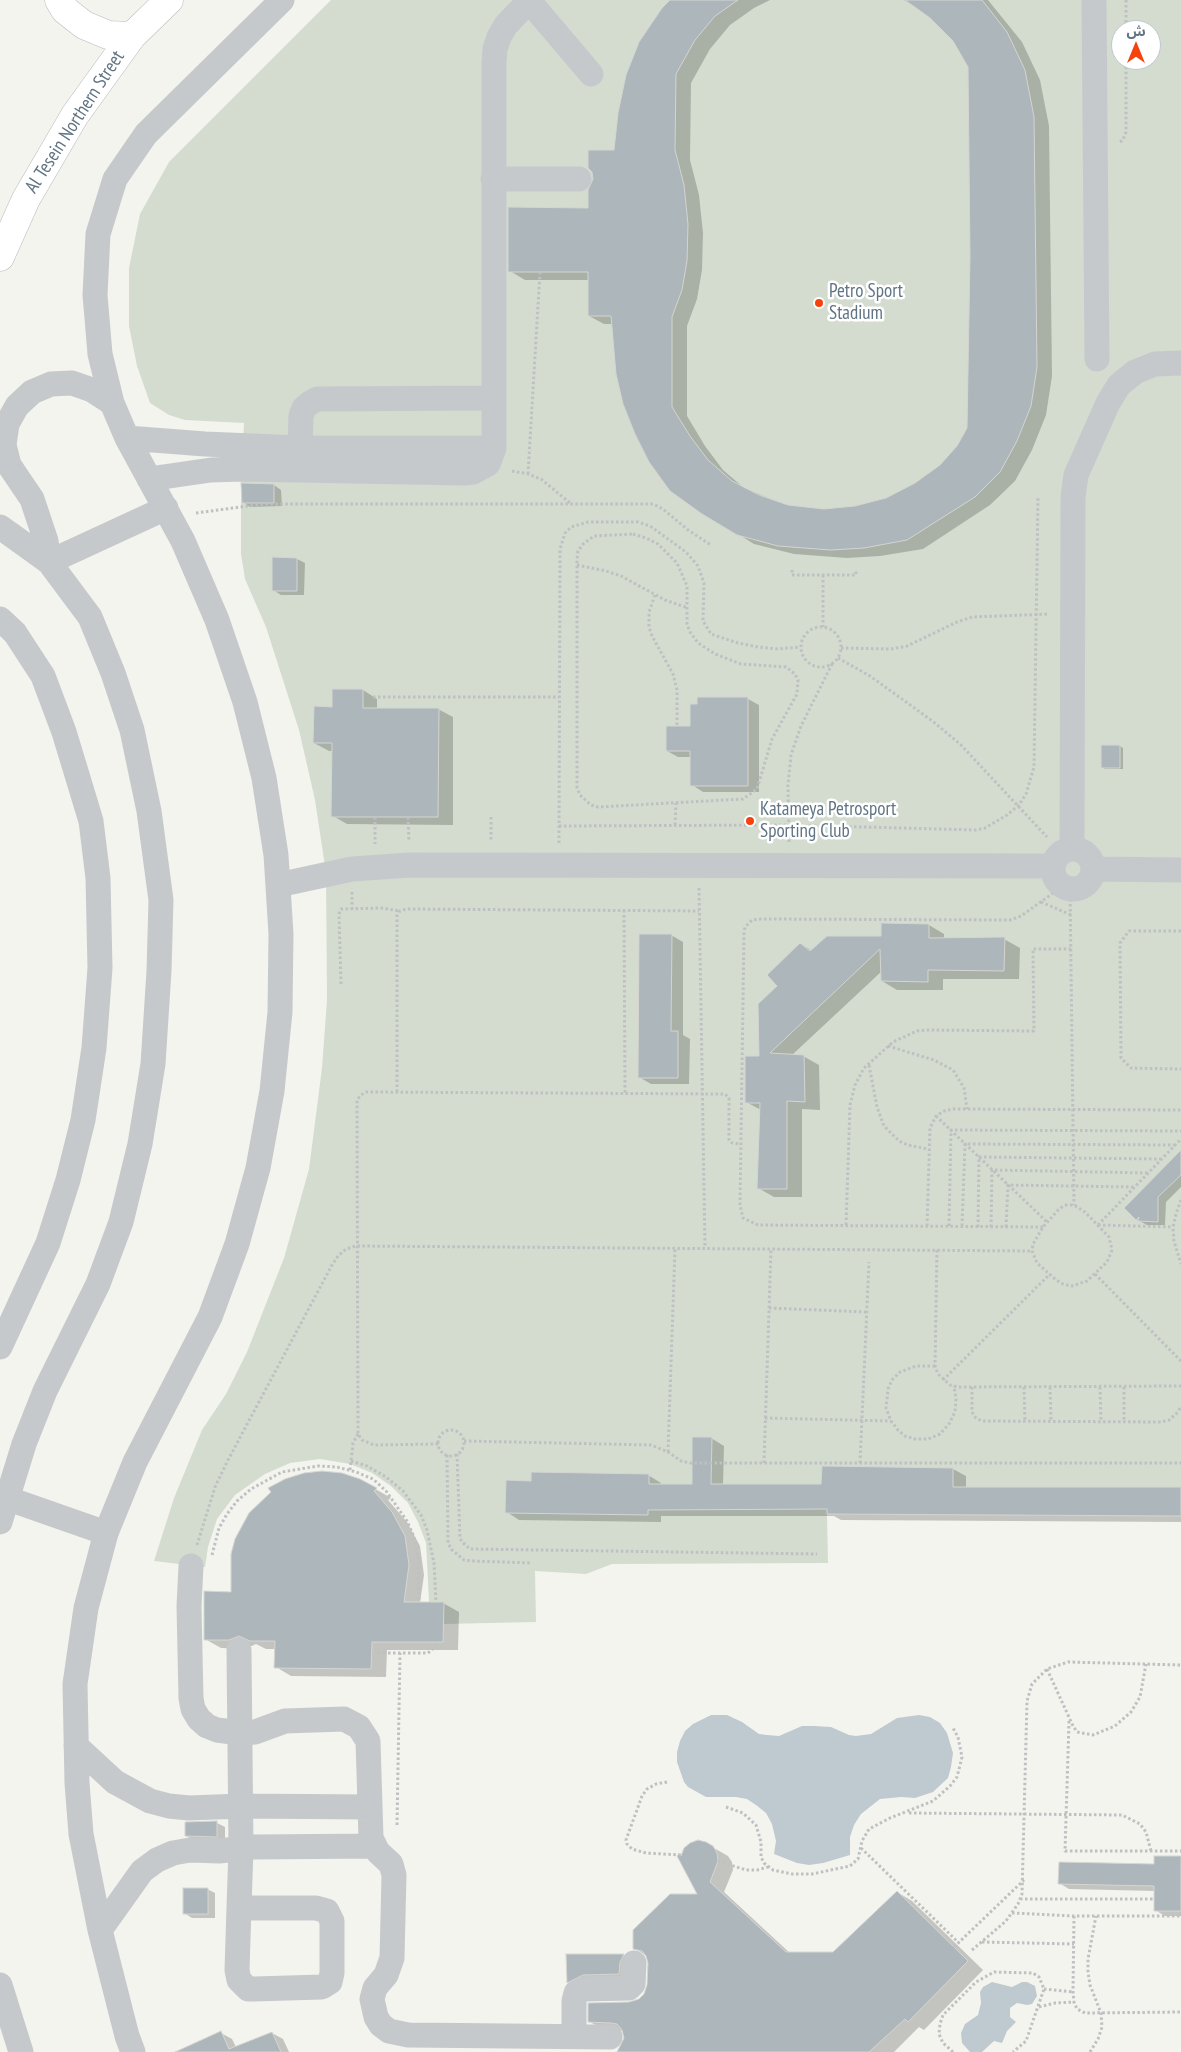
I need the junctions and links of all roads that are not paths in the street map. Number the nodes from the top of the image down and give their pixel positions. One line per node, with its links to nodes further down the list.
1 (59, 0): 6 (main road)
2 (169, 0): 6 (main road, Al Tesein Northern Street)
3 (282, 0): 14 (street)
4 (529, 0): 7 (street); 8 (street)
5 (1094, 0): 11 (street)
6 (132, 36): 10 (main road, Al Tesein Northern Street)
7 (591, 74)
8 (493, 179): 9 (street); 13 (street)
9 (579, 179)
10 (0, 257)
11 (1097, 359)
12 (1181, 363): 23 (street)
13 (494, 398): 16 (street); 17 (street)
14 (112, 402): 15 (street); 21 (street)
15 (127, 438): 16 (street); 18 (street)
16 (300, 448): 17 (street)
17 (494, 448): 18 (street)
18 (149, 479): 19 (street)
19 (168, 513): 21 (street); 27 (street)
20 (0, 527): 21 (street)
21 (49, 562): 29 (street)
22 (0, 619): 28 (street)
23 (1072, 848): 24 (street); 26 (street)
24 (1093, 869): 25 (street); 26 (street)
25 (1181, 870)
26 (1062, 880): 27 (street)
27 (278, 885): 31 (street)
28 (0, 1348)
29 (6, 1498): 30 (street); 31 (street)
30 (0, 1522)
31 (106, 1533): 35 (street)
32 (191, 1574): 34 (street)
33 (239, 1650): 34 (street)
34 (240, 1733): 36 (street); 37 (street)
35 (76, 1746): 36 (street); 41 (street)
36 (241, 1806): 37 (street); 39 (street)
37 (370, 1807): 38 (street)
38 (374, 1846): 39 (street); 47 (street)
39 (241, 1848): 40 (street); 41 (street)
40 (239, 1908): 40 (street)
41 (100, 1930): 49 (street)
42 (634, 1963): 45 (street)
43 (0, 1985): 48 (street)
44 (442, 2035): 45 (street); 47 (street); 50 (street)
45 (574, 2036): 46 (street)
46 (610, 2037)
47 (405, 2043)
48 (21, 2052)
49 (134, 2052)
50 (475, 2052)

